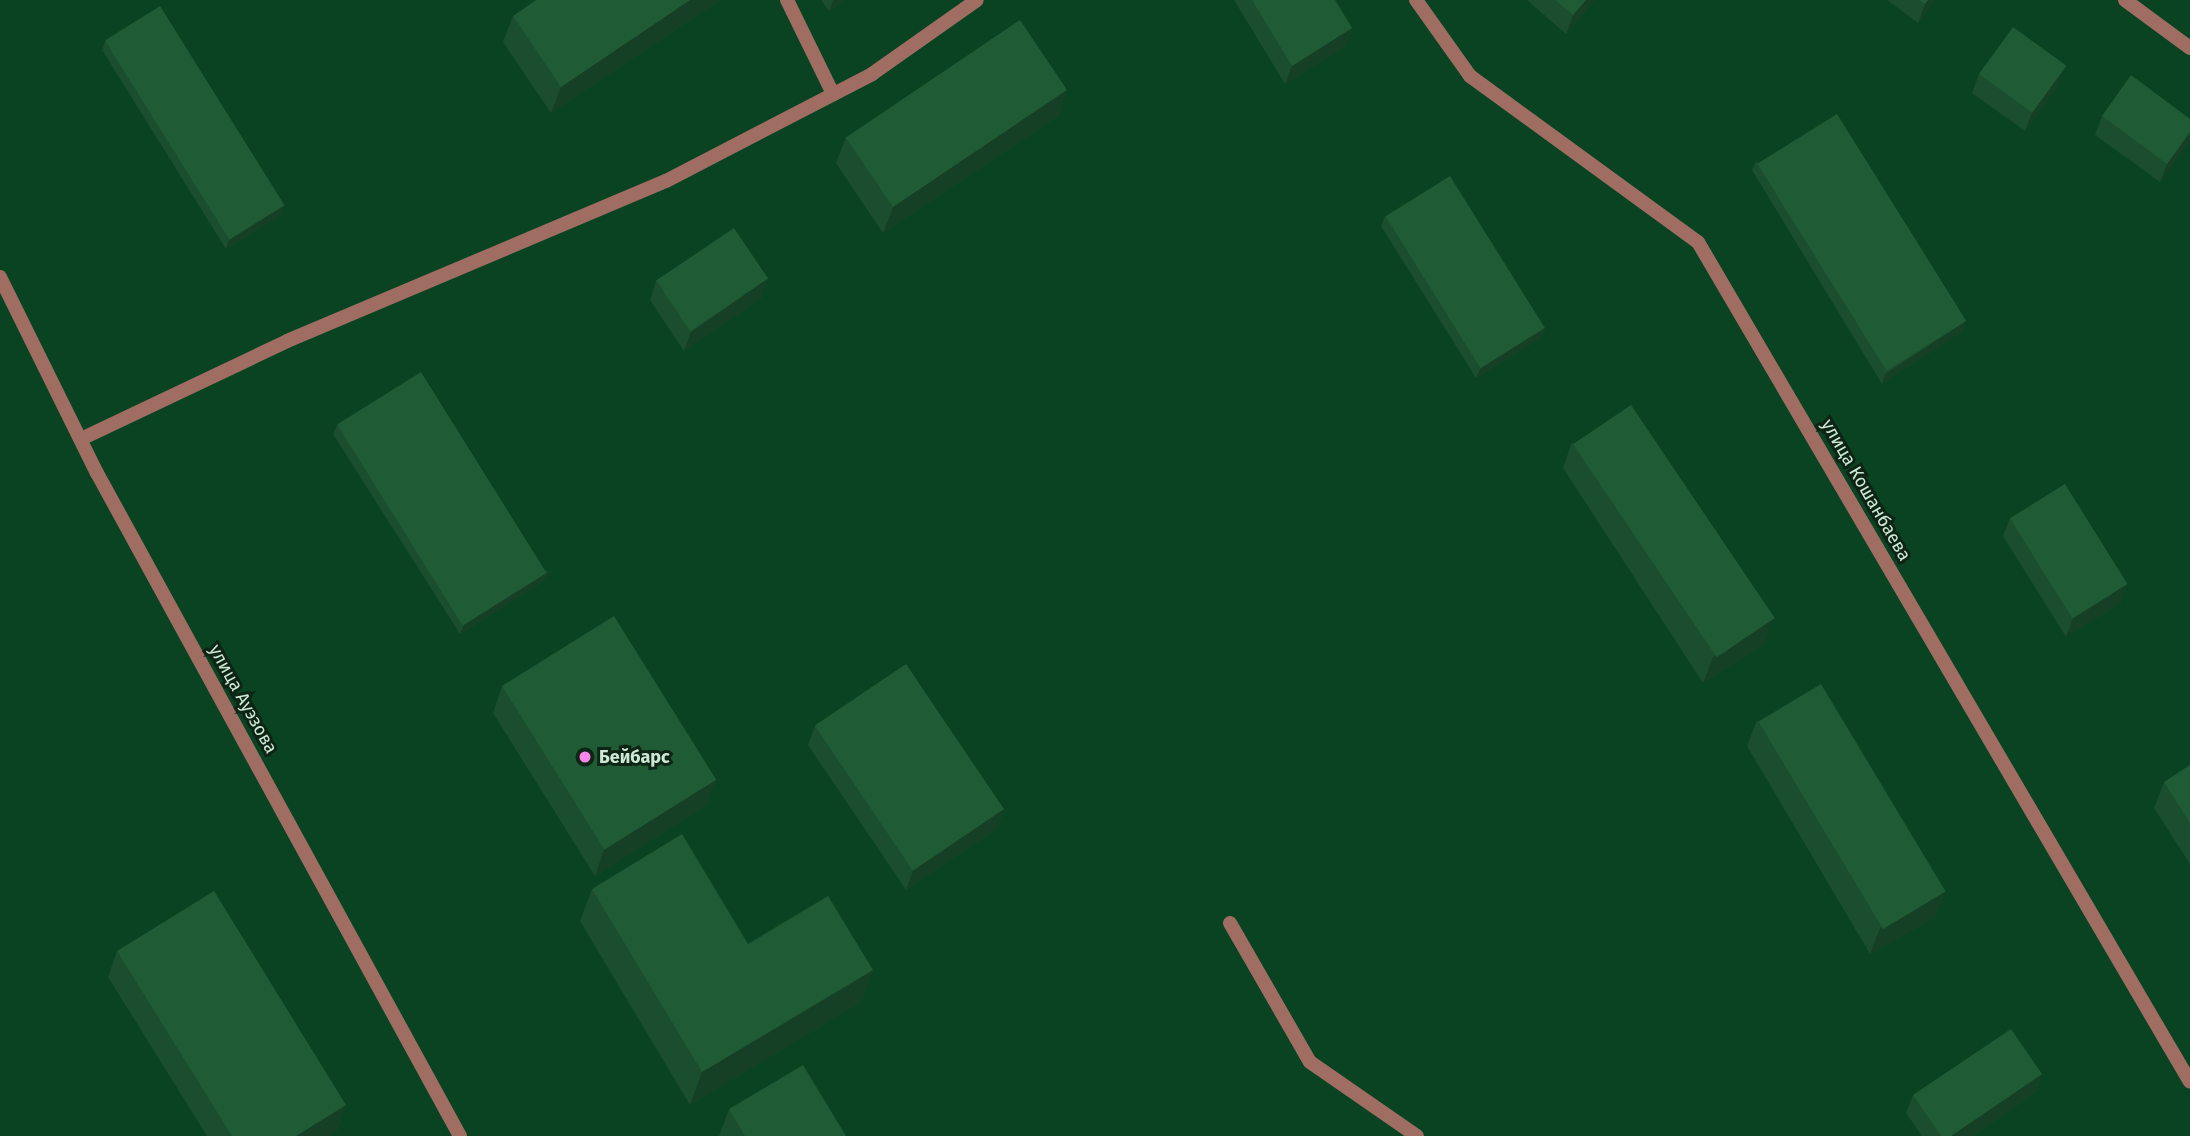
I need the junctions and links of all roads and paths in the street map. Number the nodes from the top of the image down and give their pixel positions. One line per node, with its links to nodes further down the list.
1 (787, 0): 6 (street)
2 (977, 0): 6 (street)
3 (1416, 0): 10 (street, улица Кошанбаева)
4 (2125, 0): 5 (street)
5 (2190, 48)
6 (833, 94): 8 (street)
7 (0, 277): 8 (street, улица Ауэзова)
8 (81, 439): 11 (street, улица Ауэзова)
9 (1230, 923): 12 (street)
10 (2190, 1082)
11 (460, 1136)
12 (1417, 1136)

